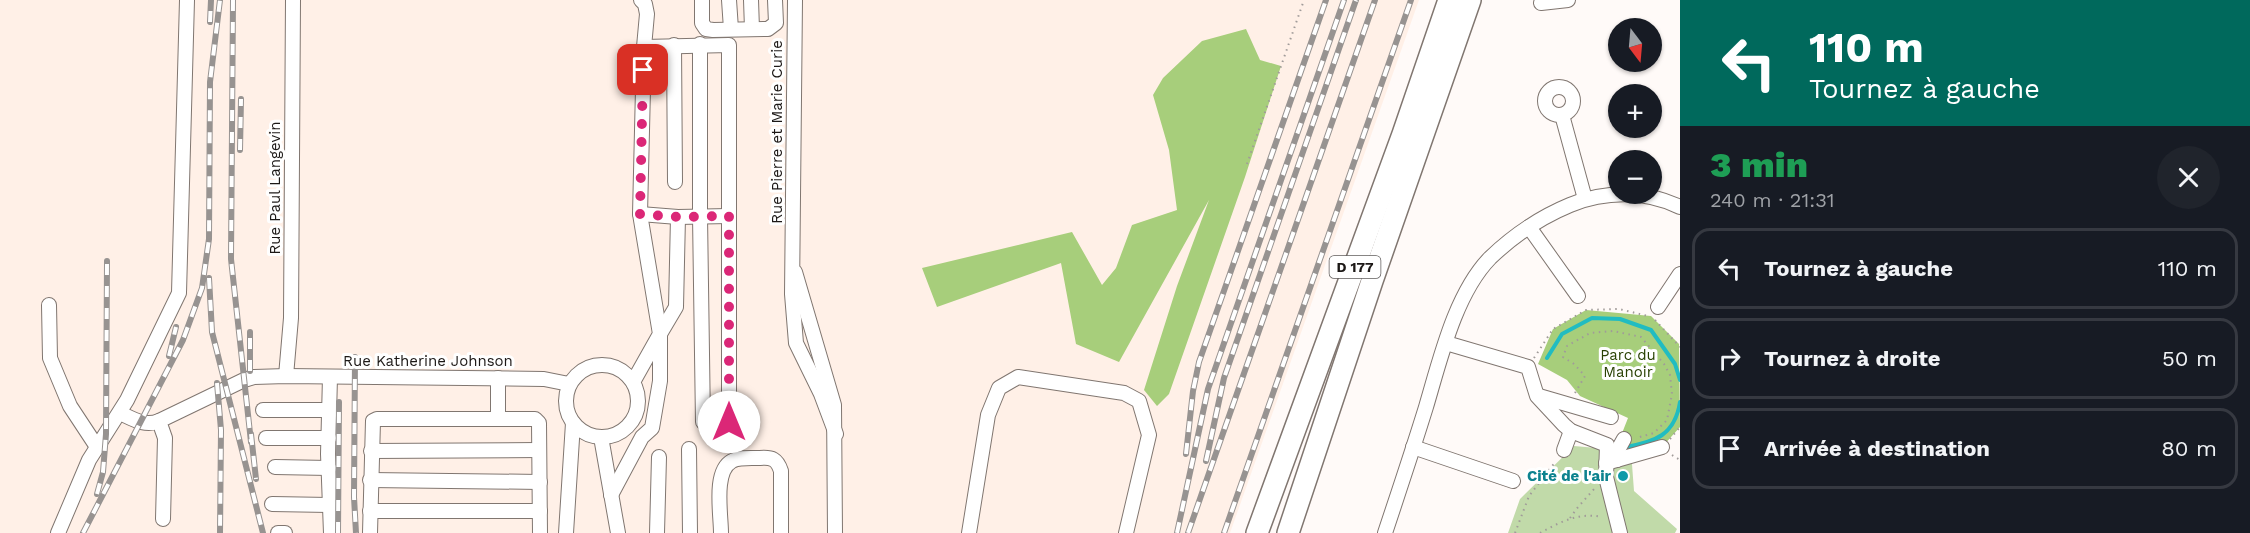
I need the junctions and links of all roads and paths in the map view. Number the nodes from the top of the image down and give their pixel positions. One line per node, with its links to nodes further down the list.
1 (187, 0): 47 (street)
2 (293, 0): 38 (street, Rue Paul Langevin)
3 (641, 0): 18 (street)
4 (702, 0): 14 (street)
5 (729, 0): 14 (street)
6 (751, 0): 15 (street)
7 (776, 0): 15 (street)
8 (795, 0): 29 (street, Rue Pierre et Marie Curie)
9 (1304, 0): 20 (path)
10 (1449, 0): 99 (highway, D 177)
11 (1470, 0): 100 (highway, D 177)
12 (1568, 0): 13 (street)
13 (1541, 3)
14 (730, 29): 15 (street)
15 (752, 29)
16 (700, 44): 17 (street); 25 (street); 26 (street)
17 (674, 45): 18 (street); 21 (street)
18 (644, 47): 24 (street)
19 (1563, 115): 22 (street)
20 (1247, 164)
21 (675, 182)
22 (1585, 199): 23 (street); 28 (street)
23 (1680, 207)
24 (640, 214): 27 (street); 34 (street)
25 (700, 216): 26 (street); 27 (street); 52 (street)
26 (729, 216): 53 (street)
27 (678, 217): 34 (street)
28 (1529, 227): 31 (street); 35 (street)
29 (793, 264): 57 (street, Rue Pierre et Marie Curie); 57 (street, Rue Pierre et Marie Curie)
30 (1680, 274): 33 (street)
31 (1578, 296)
32 (49, 305): 62 (street)
33 (1658, 307)
34 (660, 334): 41 (street); 55 (street)
35 (1446, 343): 37 (street); 63 (street)
36 (1680, 347): 37 (path)
37 (1528, 367): 43 (street)
38 (286, 376): 39 (street, Rue Katherine Johnson); 51 (street, Rue Katherine Johnson)
39 (330, 377): 40 (street, Rue Katherine Johnson); 46 (street)
40 (498, 378): 42 (street, Rue Katherine Johnson); 49 (street)
41 (633, 382): 42 (street); 50 (street)
42 (569, 384): 54 (street)
43 (1537, 396): 44 (street); 56 (street)
44 (1574, 399): 48 (street); 61 (path)
45 (263, 410): 46 (street)
46 (329, 410): 60 (street)
47 (120, 412): 51 (street); 62 (street)
48 (1611, 417)
49 (498, 419): 66 (street); 68 (street)
50 (633, 419): 55 (street); 58 (street)
51 (159, 421): 82 (street)
52 (703, 422)
53 (729, 422)
54 (573, 423): 58 (street); 90 (street)
55 (652, 428): 76 (street)
56 (1571, 431): 67 (street); 70 (street)
57 (836, 434): 96 (street, Rue Pierre et Marie Curie)
58 (601, 437): 76 (street)
59 (266, 438): 60 (street)
60 (329, 438): 72 (street)
61 (1624, 439): 70 (street)
62 (97, 447): 84 (street)
63 (1413, 447): 74 (street); 101 (street)
64 (1662, 447): 70 (street)
65 (689, 449): 93 (street)
66 (539, 450): 68 (street); 75 (street)
67 (1564, 450): 102 (path)
68 (371, 451): 73 (street)
69 (659, 457): 92 (street)
70 (1610, 466): 81 (path); 83 (street)
71 (275, 467): 72 (street)
72 (328, 468): 78 (street)
73 (370, 480): 75 (street); 79 (street)
74 (1513, 481)
75 (540, 482): 80 (street)
76 (611, 495): 91 (street)
77 (272, 504): 78 (street)
78 (329, 505): 87 (street)
79 (370, 511): 80 (street); 88 (street)
80 (540, 511): 89 (street)
81 (1570, 518): 83 (path); 103 (path)
82 (163, 519)
83 (1618, 527)
84 (58, 533)
85 (278, 533): 86 (street)
86 (285, 533)
87 (331, 533)
88 (370, 533)
89 (540, 533)
90 (566, 533)
91 (618, 533)
92 (657, 533)
93 (690, 533)
94 (721, 533): 95 (street)
95 (781, 533)
96 (835, 533)
97 (969, 533): 98 (street)
98 (1126, 533)
99 (1257, 533)
100 (1288, 533)
101 (1385, 533)
102 (1515, 533)
103 (1540, 533)

